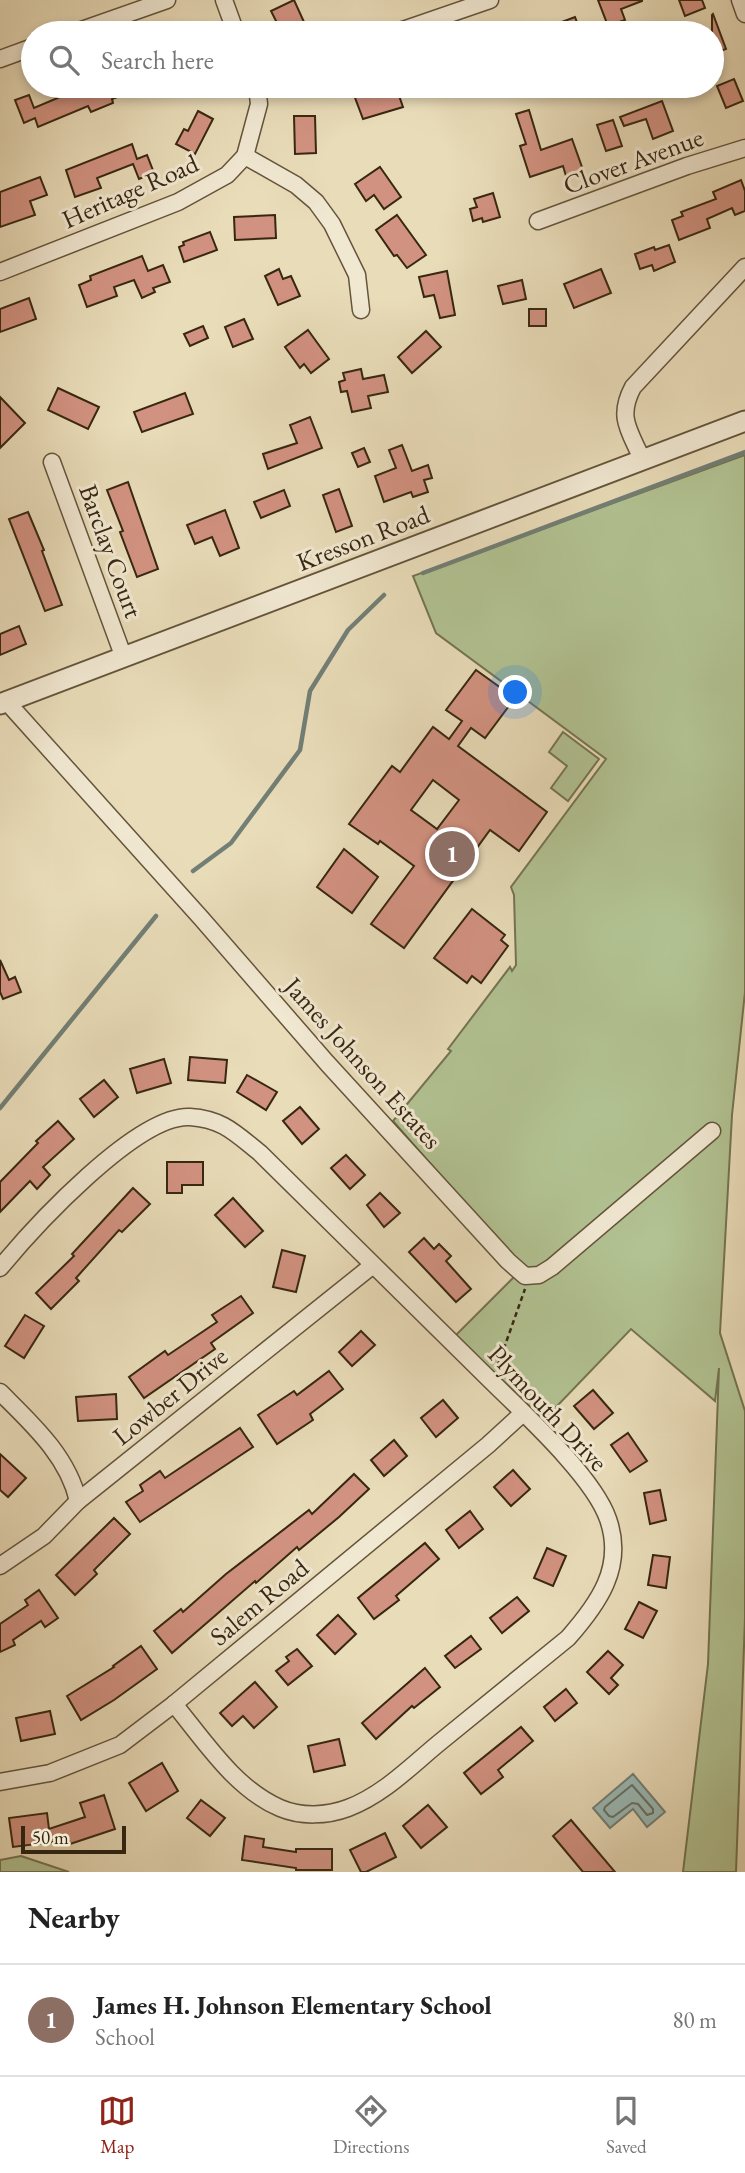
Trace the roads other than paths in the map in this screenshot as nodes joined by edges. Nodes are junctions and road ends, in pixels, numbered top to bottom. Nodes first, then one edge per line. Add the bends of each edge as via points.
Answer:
1 (167, 0) edge
2 (224, 0) edge
3 (490, 0) edge
4 (740, 0) edge
5 (745, 14) edge
6 (107, 21) edge
7 (232, 21) edge
8 (429, 21) edge
9 (21, 51) edge
10 (0, 59) edge
11 (258, 98) edge
12 (745, 148) edge
13 (245, 156) junction
14 (538, 221) dead end
15 (745, 267) edge
16 (0, 272) edge
17 (361, 310) dead end
18 (745, 421) edge
19 (642, 459) junction
20 (51, 462) dead end
21 (124, 658) junction
22 (4, 703) edge
23 (712, 1131) dead end
24 (373, 1265) junction
25 (0, 1268) edge
26 (0, 1392) edge
27 (523, 1413) junction
28 (78, 1501) junction
29 (0, 1566) edge
30 (174, 1704) junction
31 (0, 1782) edge

1 - 6 street
2 - 7 street
3 - 8 street
4 - 5 street
9 - 10 street
11 - 13 street
12 - 14 street, Clover Avenue
13 - 16 street, Heritage Road via 227,175 178,202
13 - 17 street via 316,202 357,275
15 - 19 street via 625,401 623,412
18 - 19 street, Kresson Road
19 - 21 street, Kresson Road
20 - 21 street, Barclay Court
21 - 22 street, Kresson Road
22 - 23 street, James Johnson Estates via 370,1111 525,1276 552,1267
24 - 25 street, Plymouth Drive via 260,1153 221,1122 188,1116 132,1141 83,1180
24 - 27 street, Plymouth Drive
24 - 28 street, Lowber Drive
26 - 28 street via 56,1451 75,1485
27 - 30 street, Salem Road
27 - 30 street, Plymouth Drive via 586,1482 609,1520 611,1569 604,1590 568,1638 385,1788 330,1813 301,1814 259,1797 231,1772
28 - 29 street, Lowber Drive via 44,1536
30 - 31 street, Salem Road via 110,1750 50,1773

